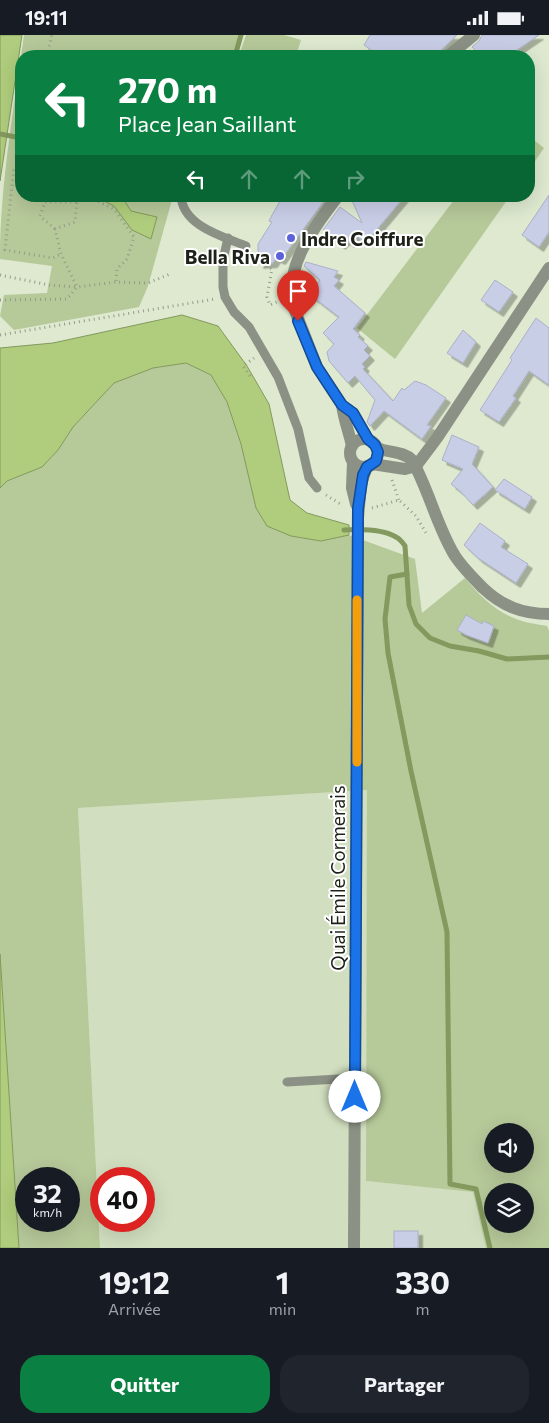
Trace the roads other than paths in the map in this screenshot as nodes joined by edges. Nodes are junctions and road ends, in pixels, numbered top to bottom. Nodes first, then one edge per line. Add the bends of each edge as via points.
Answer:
1 (474, 35) edge
2 (455, 50) edge
3 (182, 202) edge
4 (334, 202) edge
5 (228, 238) junction
6 (244, 250) road end
7 (549, 269) edge
8 (342, 405) junction
9 (372, 444) junction
10 (352, 445) junction
11 (353, 462) junction
12 (370, 465) junction
13 (416, 467) junction
14 (318, 488) dead end
15 (358, 513) junction
16 (549, 614) edge
17 (355, 1078) junction
18 (287, 1082) dead end
19 (354, 1248) edge

1 - 2 street
3 - 5 lane via 197,224
4 - 8 street via 301,251 291,295 317,367
5 - 6 lane
5 - 14 lane via 223,260 225,297 249,327 278,377 298,429 309,478
7 - 13 street
8 - 9 street via 353,413
8 - 10 street
9 - 10 street via 360,439
9 - 12 street via 377,457
9 - 13 street via 408,456
10 - 11 street via 350,456
11 - 12 street
11 - 15 street, Quai Émile Cormerais via 352,487
12 - 13 street
12 - 15 street, Quai Émile Cormerais via 361,483
13 - 16 street via 455,555 469,575 488,593 515,610
15 - 17 street, Quai Émile Cormerais
17 - 18 lane
17 - 19 street, Quai Émile Cormerais

